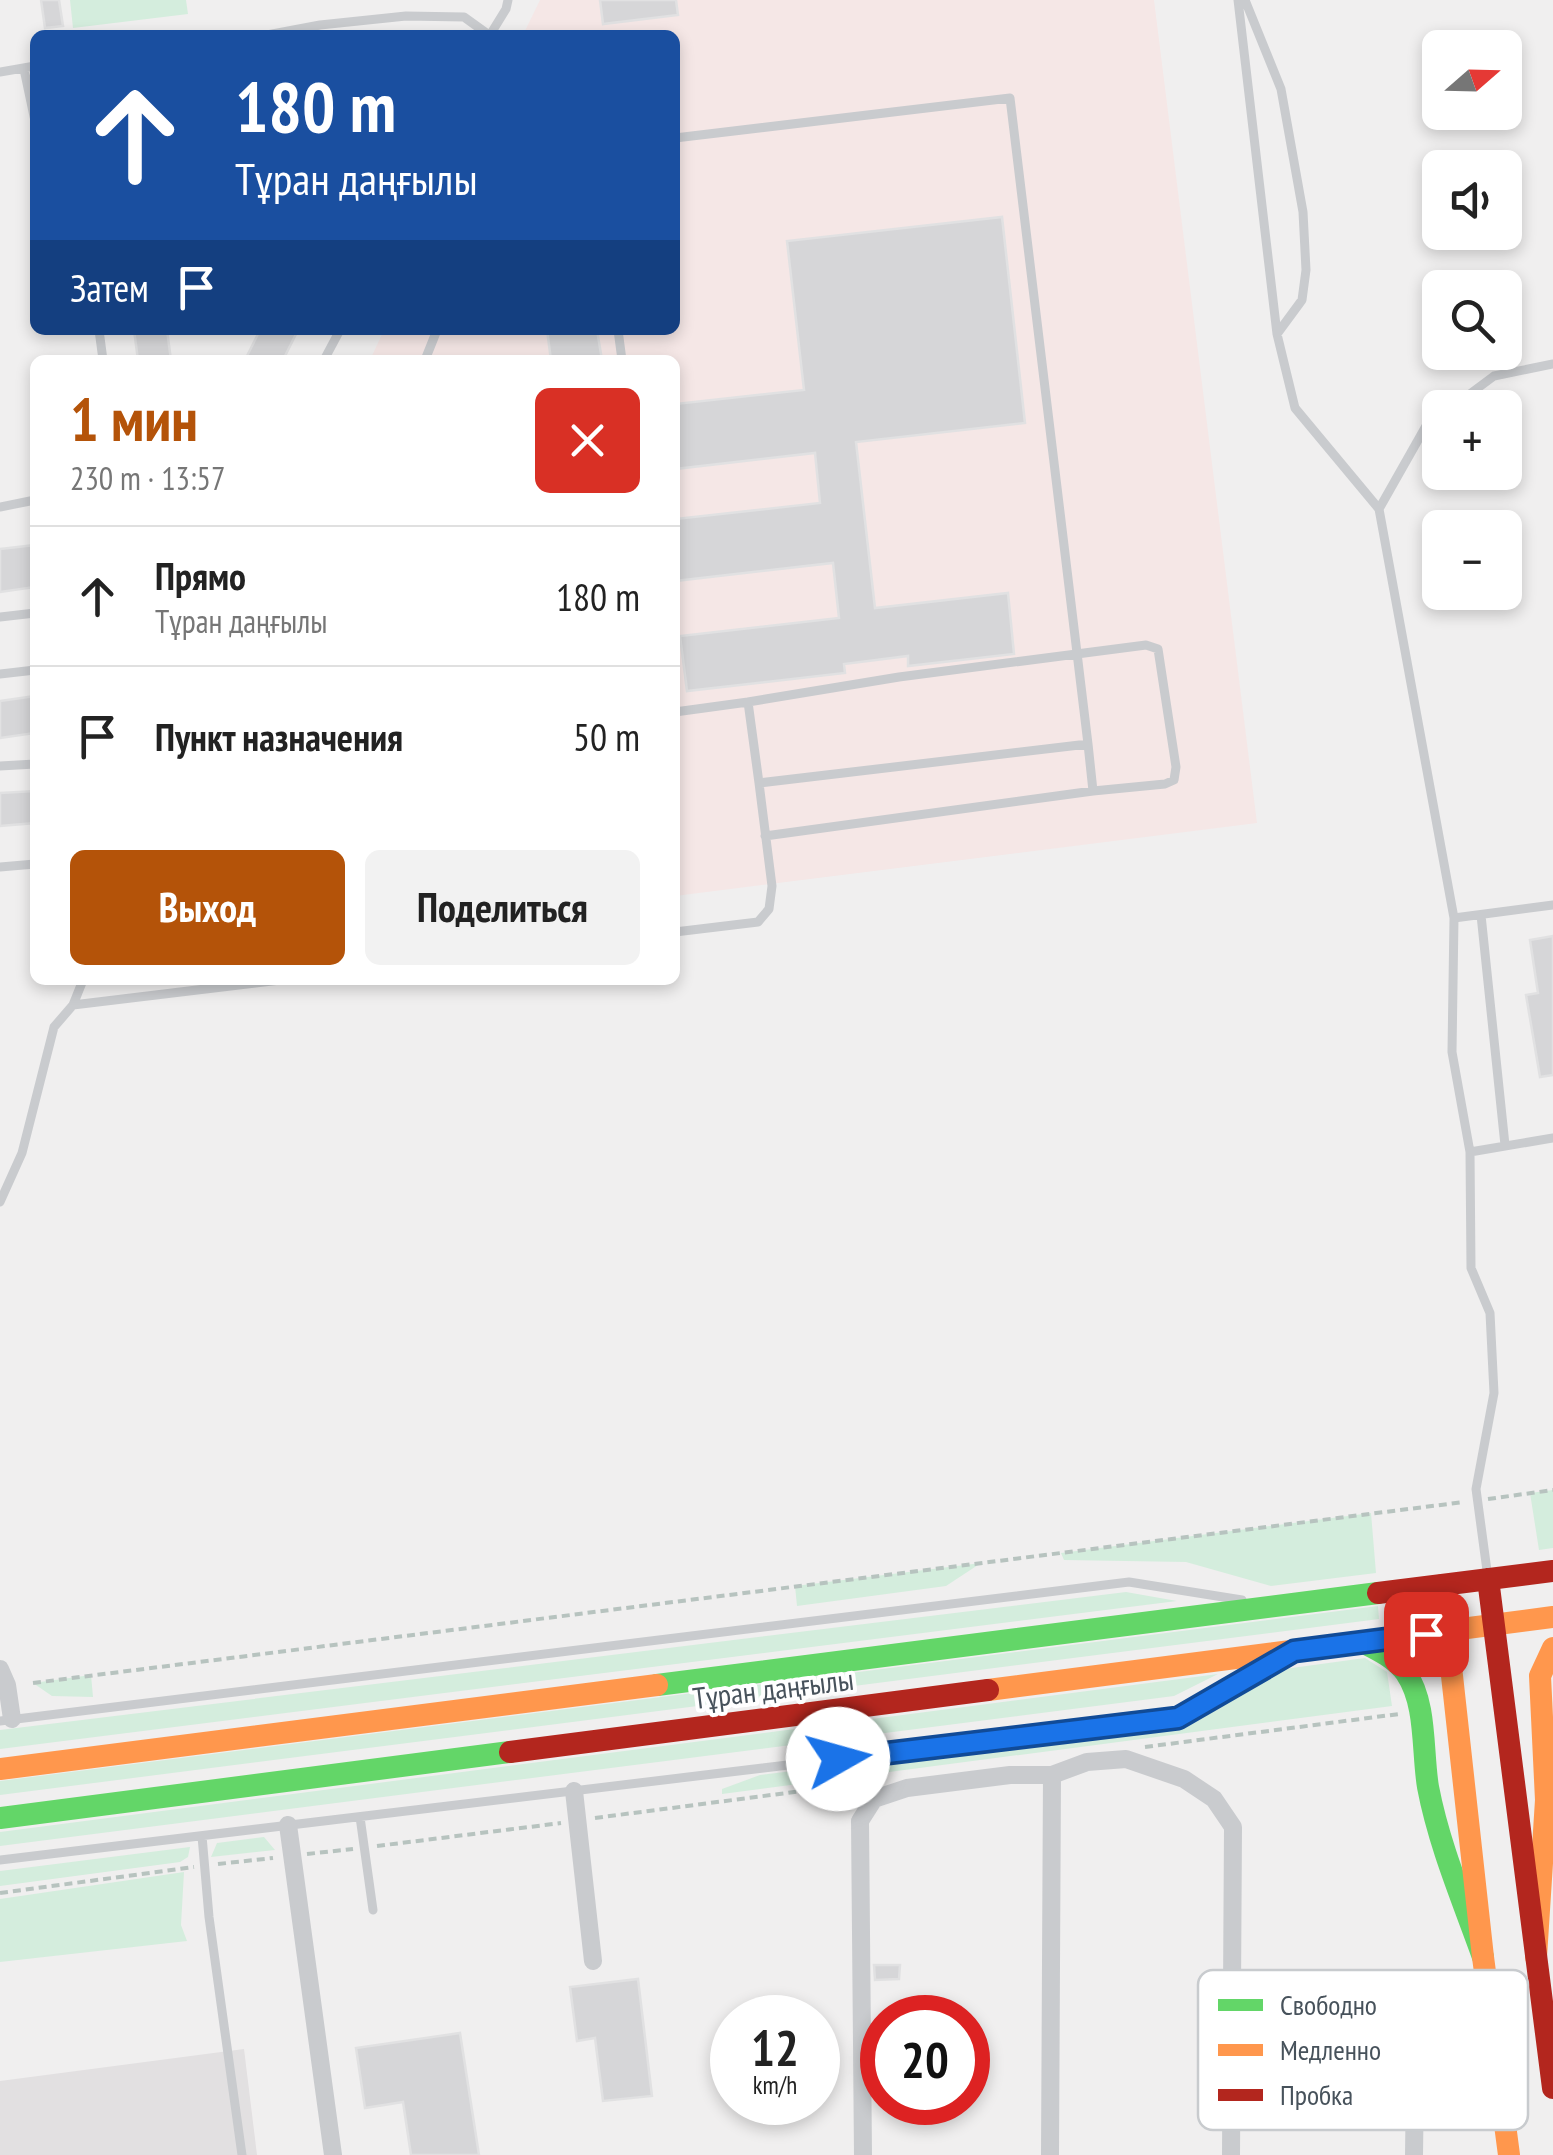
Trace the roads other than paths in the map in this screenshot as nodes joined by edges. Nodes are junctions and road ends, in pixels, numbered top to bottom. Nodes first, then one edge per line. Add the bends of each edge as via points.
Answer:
1 (508, 0) edge
2 (1242, 0) edge
3 (294, 30) edge
4 (483, 30) edge
5 (493, 30) edge
6 (29, 67) edge
7 (0, 72) edge
8 (680, 137) edge
9 (1276, 334) junction
10 (1553, 364) edge
11 (1475, 390) edge
12 (1422, 433) edge
13 (30, 501) edge
14 (0, 507) edge
15 (1379, 509) junction
16 (30, 614) edge
17 (0, 617) edge
18 (1079, 655) junction
19 (30, 671) edge
20 (0, 674) edge
21 (748, 702) junction
22 (680, 711) edge
23 (1088, 744) junction
24 (30, 764) edge
25 (0, 766) edge
26 (759, 783) junction
27 (1093, 791) junction
28 (765, 836) junction
29 (30, 864) edge
30 (0, 867) edge
31 (1553, 905) edge
32 (1481, 915) junction
33 (1454, 918) junction
34 (680, 931) edge
35 (81, 985) edge
36 (239, 985) edge
37 (73, 1005) junction
38 (1553, 1138) edge
39 (1505, 1145) junction
40 (1470, 1152) junction
41 (0, 1202) edge
42 (1553, 1571) edge
43 (1488, 1579) junction
44 (1442, 1585) junction
45 (1279, 1606) junction
46 (1553, 1617) edge
47 (1494, 1625) junction
48 (1448, 1631) junction
49 (1362, 1642) junction
50 (1553, 1648) edge
51 (1294, 1651) junction
52 (0, 1669) edge
53 (6, 1720) edge
54 (0, 1769) edge
55 (1052, 1775) junction
56 (574, 1791) junction
57 (360, 1817) junction
58 (0, 1818) edge
59 (288, 1825) junction
60 (202, 1836) junction
61 (0, 1860) edge
62 (373, 1910) dead end
63 (1483, 1957) junction
64 (1536, 1957) junction
65 (593, 1960) dead end
66 (1232, 1970) edge
67 (1485, 1970) edge
68 (1553, 2088) edge
69 (1231, 2130) edge
70 (1415, 2130) edge
71 (242, 2155) edge
72 (333, 2155) edge
73 (863, 2155) edge
74 (1050, 2155) edge
75 (1231, 2155) edge
76 (1414, 2155) edge

1 - 5 lane
2 - 9 lane
2 - 9 lane via 1281,89 1303,212 1302,300
3 - 4 lane via 406,16 464,17
6 - 7 lane
8 - 18 lane via 1010,98
9 - 15 lane via 1295,408
10 - 11 lane via 1494,376
12 - 15 lane
13 - 14 lane
15 - 33 lane
16 - 17 lane
18 - 21 lane
18 - 23 lane
18 - 27 lane via 1158,649 1176,766 1174,780 1165,784
19 - 20 lane
21 - 22 lane
21 - 26 lane
23 - 26 lane
23 - 27 lane
24 - 25 lane
26 - 28 lane
27 - 28 lane
28 - 34 lane via 772,886 769,909 758,922
29 - 30 lane
31 - 32 lane
32 - 33 lane
32 - 39 lane
33 - 40 lane via 1452,1052
35 - 37 lane
36 - 37 lane
37 - 41 lane via 54,1027 22,1153
38 - 39 lane
39 - 40 lane
40 - 43 lane via 1471,1268 1490,1313 1494,1393 1476,1490
42 - 43 main road, Тұран даңғылы
43 - 44 main road, Тұран даңғылы
43 - 47 main road
44 - 45 main road, Тұран даңғылы
44 - 48 main road
45 - 53 lane via 1129,1582
45 - 54 main road, Тұран даңғылы
46 - 47 main road, Тұран даңғылы
47 - 48 main road, Тұран даңғылы
47 - 64 main road
48 - 49 main road, Тұран даңғылы
48 - 63 main road
49 - 51 main road, Тұран даңғылы
49 - 63 main road via 1392,1658 1416,1696 1440,1840
50 - 64 main road via 1540,1676 1546,1800
51 - 56 lane via 1178,1718
51 - 58 main road, Тұран даңғылы
52 - 53 street
55 - 66 street via 1087,1762 1126,1759 1184,1778 1214,1798 1232,1827
55 - 73 street via 906,1788 874,1798 860,1821
55 - 74 street
56 - 57 lane
56 - 65 street
57 - 59 lane
57 - 62 lane
59 - 60 lane
59 - 72 street
60 - 61 lane
60 - 71 lane
63 - 67 main road
64 - 68 main road
69 - 75 street
70 - 76 street

